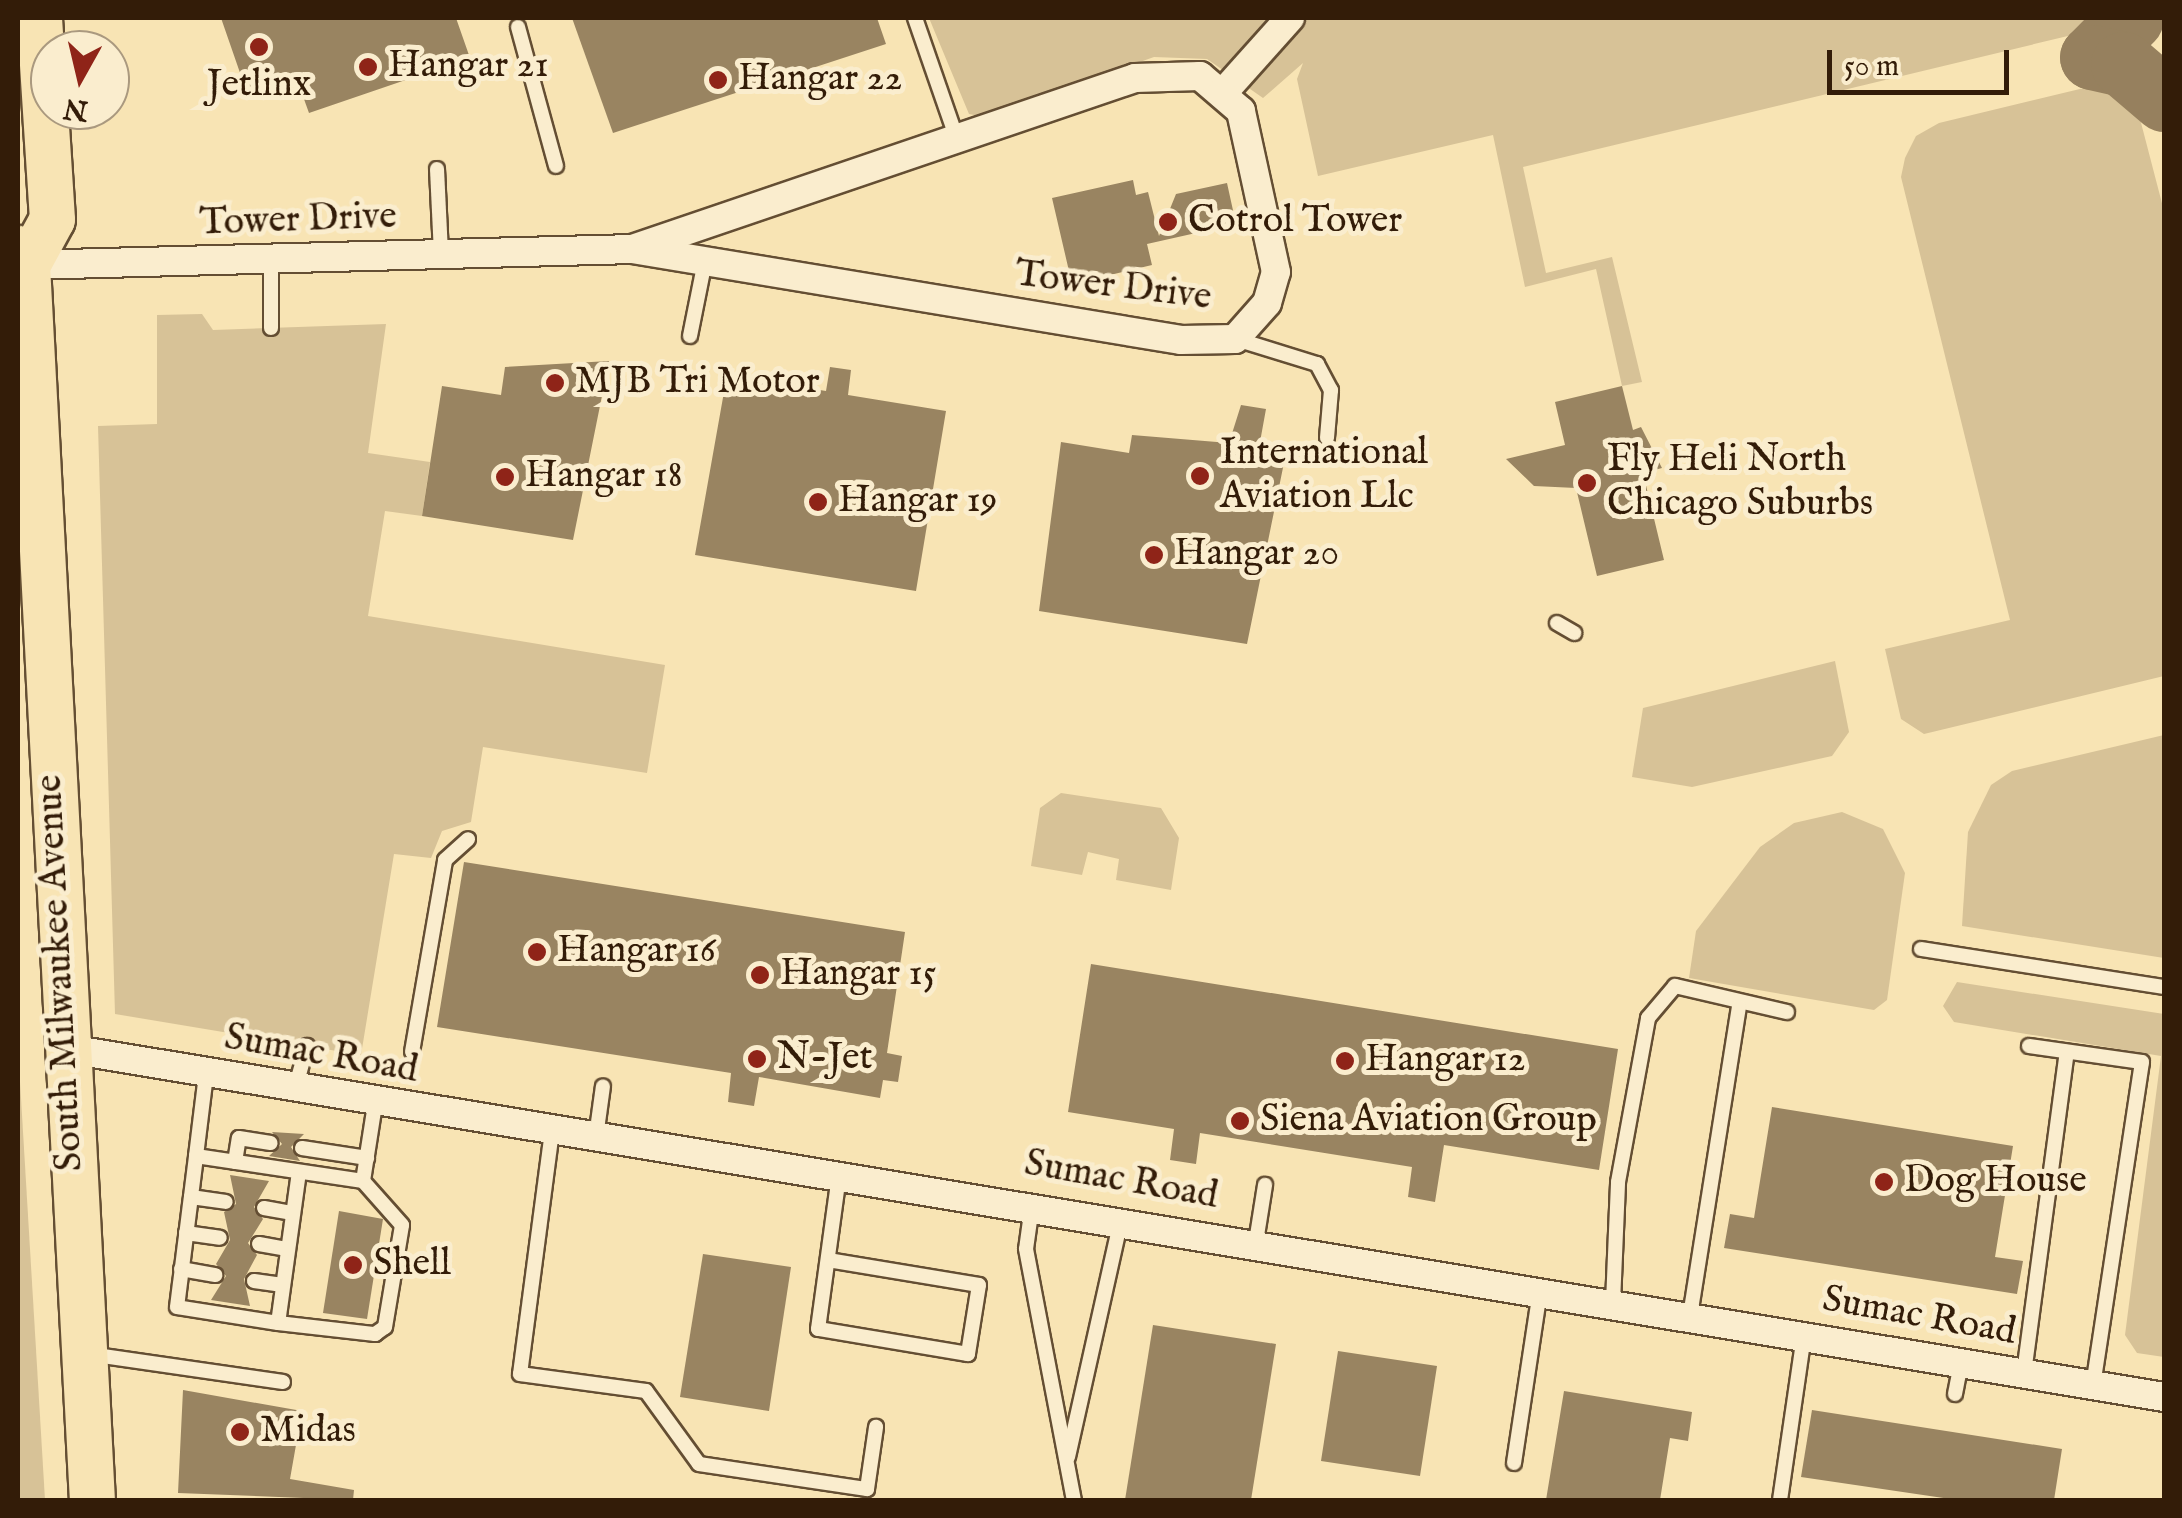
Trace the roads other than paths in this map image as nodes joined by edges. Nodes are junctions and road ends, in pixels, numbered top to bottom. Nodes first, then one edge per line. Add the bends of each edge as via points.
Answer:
1 (39, 18) edge
2 (915, 18) edge
3 (1290, 18) edge
4 (518, 28) dead end
5 (1222, 94) junction
6 (957, 139) junction
7 (556, 166) dead end
8 (437, 169) dead end
9 (632, 249) junction
10 (441, 254) junction
11 (22, 256) edge
12 (271, 260) junction
13 (705, 261) junction
14 (271, 328) dead end
15 (690, 336) dead end
16 (1235, 338) junction
17 (1327, 438) dead end
18 (1557, 623) dead end
19 (1574, 633) dead end
20 (468, 839) dead end
21 (1921, 949) dead end
22 (2164, 986) edge
23 (1739, 1007) junction
24 (1787, 1012) dead end
25 (307, 1046) dead end
26 (2029, 1046) dead end
27 (63, 1048) junction
28 (412, 1052) dead end
29 (2068, 1052) junction
30 (206, 1074) junction
31 (603, 1086) dead end
32 (295, 1090) junction
33 (374, 1104) junction
34 (552, 1130) junction
35 (596, 1137) junction
36 (270, 1143) dead end
37 (302, 1148) dead end
38 (196, 1156) junction
39 (366, 1158) junction
40 (236, 1162) junction
41 (298, 1172) junction
42 (839, 1174) junction
43 (363, 1181) junction
44 (1265, 1185) dead end
45 (191, 1197) junction
46 (226, 1202) dead end
47 (1033, 1204) junction
48 (264, 1208) dead end
49 (293, 1213) junction
50 (1121, 1219) junction
51 (186, 1233) junction
52 (220, 1238) dead end
53 (1256, 1242) junction
54 (259, 1244) dead end
55 (288, 1249) junction
56 (828, 1260) junction
57 (181, 1269) junction
58 (215, 1275) dead end
59 (254, 1280) dead end
60 (283, 1285) junction
61 (1540, 1290) junction
62 (1613, 1303) junction
63 (1690, 1316) junction
64 (278, 1323) junction
65 (1804, 1335) junction
66 (83, 1354) junction
67 (1960, 1362) junction
68 (2024, 1373) junction
69 (283, 1382) dead end
70 (2094, 1385) junction
71 (1955, 1394) dead end
72 (2164, 1397) edge
73 (876, 1427) dead end
74 (1067, 1459) junction
75 (1514, 1463) dead end
76 (92, 1500) edge
77 (1074, 1500) edge
78 (1780, 1500) edge

1 - 11 main road via 52,219
2 - 6 lane
3 - 5 street
4 - 7 lane
5 - 6 street, Tower Drive via 1200,76 1135,78
5 - 16 street, Tower Drive via 1241,111 1276,272 1268,303
6 - 9 street, Tower Drive
8 - 10 lane
9 - 10 street, Tower Drive
9 - 13 street, Tower Drive
10 - 12 street, Tower Drive
11 - 12 street, Tower Drive
11 - 27 main road, South Milwaukee Avenue
12 - 14 lane
13 - 15 lane
13 - 16 street, Tower Drive via 1180,340
16 - 17 lane via 1317,364 1331,390
18 - 19 lane
20 - 28 lane via 445,860
21 - 22 lane
23 - 24 lane
23 - 62 lane via 1675,986 1648,1018 1618,1182
23 - 63 lane
25 - 32 lane
26 - 29 lane
27 - 30 street, Sumac Road
27 - 66 main road, South Milwaukee Avenue
29 - 68 lane
29 - 70 lane via 2142,1062
30 - 32 street, Sumac Road
30 - 38 lane
31 - 35 lane
32 - 33 street, Sumac Road
33 - 34 street, Sumac Road
33 - 39 lane
34 - 35 street, Sumac Road
34 - 73 lane via 520,1374 646,1391 699,1464 867,1489
35 - 42 street, Sumac Road
36 - 40 lane via 239,1138
37 - 39 lane
38 - 40 lane
38 - 45 lane
39 - 43 lane
40 - 41 lane
41 - 43 lane
41 - 49 lane
42 - 47 street, Sumac Road
42 - 56 lane
43 - 64 lane via 402,1225 385,1327 375,1334
44 - 53 lane
45 - 46 lane
45 - 51 lane
47 - 50 street, Sumac Road
47 - 74 lane via 1026,1249
48 - 49 lane
49 - 55 lane
50 - 53 street, Sumac Road
50 - 74 lane
51 - 52 lane
51 - 57 lane
53 - 61 street, Sumac Road
54 - 55 lane
55 - 60 lane
56 - 56 lane via 818,1328 968,1354 979,1285
57 - 58 lane
57 - 64 lane via 177,1307
59 - 60 lane
60 - 64 lane
61 - 62 street, Sumac Road
61 - 75 lane
62 - 63 street, Sumac Road
63 - 65 street, Sumac Road
65 - 67 street, Sumac Road
65 - 78 lane
66 - 69 lane
66 - 76 main road, South Milwaukee Avenue
67 - 68 street, Sumac Road
67 - 71 lane
68 - 70 street, Sumac Road
70 - 72 street, Sumac Road
74 - 77 lane

